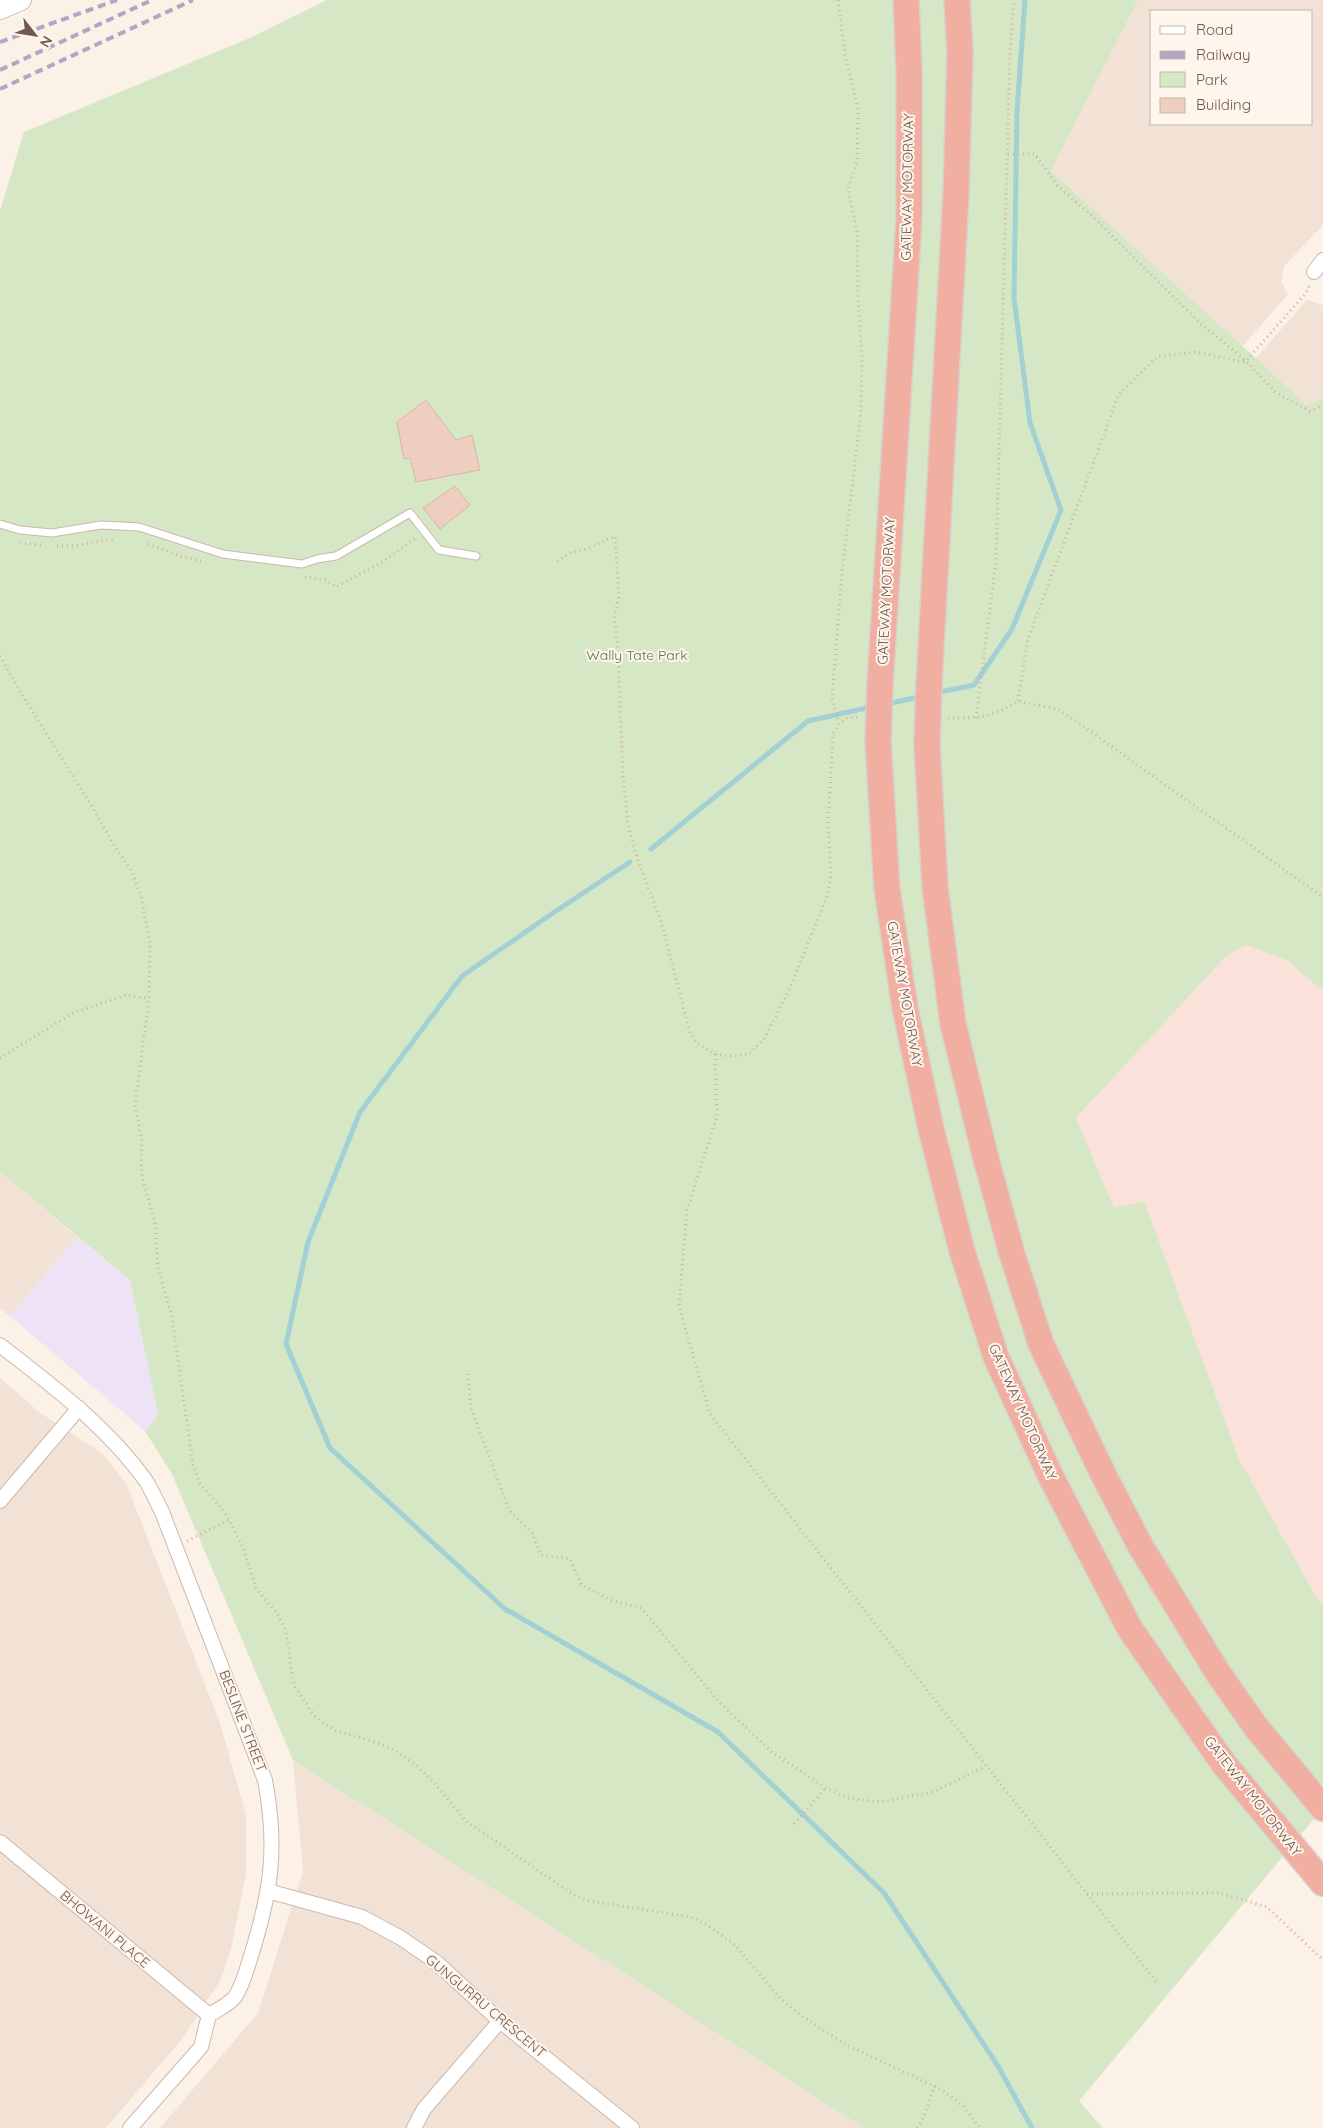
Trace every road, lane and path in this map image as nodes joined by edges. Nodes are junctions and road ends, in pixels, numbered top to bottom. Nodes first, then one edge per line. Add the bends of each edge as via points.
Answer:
1 (21, 0) edge
2 (838, 0) edge
3 (906, 0) edge
4 (957, 0) edge
5 (1014, 0) edge
6 (0, 9) edge
7 (1008, 154) junction
8 (1323, 260) edge
9 (1314, 272) joint
10 (1246, 361) junction
11 (1323, 405) edge
12 (0, 524) edge
13 (476, 556) dead end
14 (556, 561) dead end
15 (0, 656) edge
16 (1018, 701) junction
17 (860, 717) dead end
18 (947, 718) dead end
19 (976, 718) junction
20 (839, 722) junction
21 (1323, 897) edge
22 (148, 999) junction
23 (715, 1054) junction
24 (0, 1058) edge
25 (0, 1345) edge
26 (468, 1374) dead end
27 (80, 1408) junction
28 (0, 1501) edge
29 (229, 1520) junction
30 (176, 1547) junction
31 (986, 1766) junction
32 (826, 1788) junction
33 (1323, 1808) edge
34 (794, 1824) dead end
35 (0, 1842) edge
36 (1323, 1883) edge
37 (268, 1891) junction
38 (1086, 1894) junction
39 (1323, 1960) edge
40 (1158, 1984) dead end
41 (209, 2015) junction
42 (500, 2021) junction
43 (935, 2086) junction
44 (130, 2128) edge
45 (414, 2128) edge
46 (632, 2128) edge
47 (917, 2128) edge
48 (980, 2128) edge

1 - 6 main road
2 - 20 path via 844,55 858,110 857,162 848,189 857,230 862,359 861,411 842,573 832,698
3 - 36 highway, GATEWAY MOTORWAY, bridge via 909,219 878,742 887,889 905,1008 931,1129 962,1251 996,1357 1051,1477 1130,1629 1224,1764
4 - 33 highway, bridge via 960,53 956,194 927,744 935,887 953,1024 992,1182 1041,1344 1142,1547 1218,1673 1256,1727
5 - 7 path
7 - 10 path via 1034,154 1057,185 1201,324
7 - 19 path via 996,562
8 - 9 street
9 - 10 path via 1306,294
10 - 11 path via 1274,392 1310,411
10 - 16 path via 1197,352 1158,356 1119,394 1028,639
12 - 13 lane via 20,530 52,533 101,525 139,527 223,554 302,564 336,556 410,513 439,550
14 - 23 path via 615,536 619,597 614,618 628,825 661,920 690,1033 698,1044
15 - 22 path via 132,872 142,896 150,944
16 - 19 path via 1001,712
16 - 21 path via 1060,710
17 - 20 path via 851,716
18 - 19 path
20 - 23 path via 833,734 830,762 828,827 832,872 828,894 789,990 764,1039 749,1054
22 - 24 path via 127,995 73,1013
22 - 29 path via 135,1105 142,1142 143,1181 155,1224 158,1268 172,1318 193,1465 199,1482
23 - 31 path via 717,1116 688,1210 679,1306 710,1414
25 - 27 street, BESLINE STREET
26 - 32 path via 471,1408 510,1510 532,1534 541,1555 570,1559 581,1584 610,1600 641,1608 720,1703 772,1752
27 - 28 street
27 - 30 street, BESLINE STREET via 120,1449 146,1482
29 - 30 path
29 - 43 path via 244,1550 256,1588 278,1614 285,1629 295,1687 323,1723 398,1752 436,1785 466,1821 574,1895 597,1903 691,1917 707,1925 735,1944 779,1997 800,2015 845,2044
30 - 37 street, BESLINE STREET via 265,1780 272,1824
31 - 32 path via 934,1792 881,1802 847,1798
31 - 38 path
32 - 34 path
35 - 41 street, BHOWANI PLACE
37 - 41 street, BESLINE STREET via 260,1929 235,1998
37 - 42 street, GUNGURRU CRESCENT via 362,1916 436,1962
38 - 39 path via 1220,1892 1266,1906
38 - 40 path
41 - 44 street via 201,2047
42 - 45 street via 424,2109
42 - 46 street, GUNGURRU CRESCENT
43 - 47 path
43 - 48 path via 964,2107

